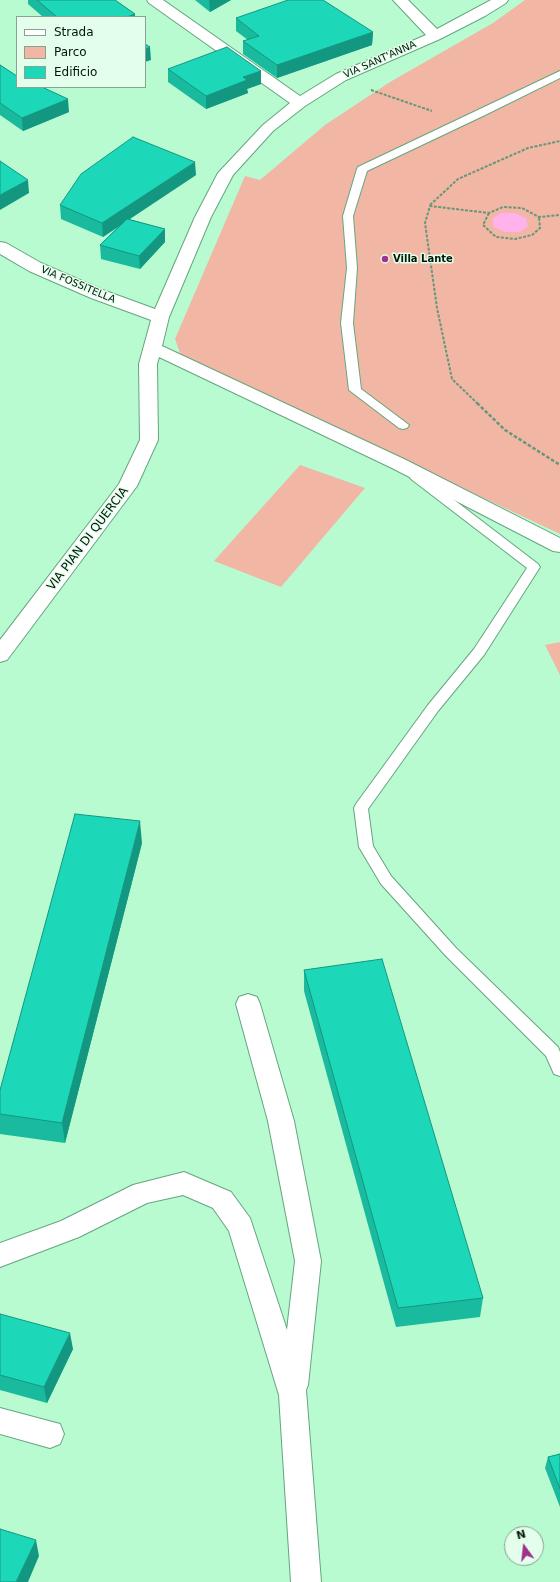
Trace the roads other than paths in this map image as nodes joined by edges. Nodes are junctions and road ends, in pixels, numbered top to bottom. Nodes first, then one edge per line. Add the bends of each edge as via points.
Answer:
1 (154, 0) edge
2 (400, 0) edge
3 (501, 0) edge
4 (435, 36) junction
5 (560, 74) edge
6 (300, 103) junction
7 (0, 247) edge
8 (160, 317) junction
9 (153, 348) junction
10 (403, 425) dead end
11 (399, 464) junction
12 (560, 546) edge
13 (0, 655) edge
14 (248, 1004) dead end
15 (560, 1069) edge
16 (0, 1255) edge
17 (293, 1395) junction
18 (0, 1421) edge
19 (50, 1434) dead end
20 (306, 1582) edge

1 - 6 street
2 - 4 street
3 - 4 street, VIA SANT'ANNA
4 - 6 street, VIA SANT'ANNA via 362,66
5 - 10 lane via 362,169 348,216 352,268 347,323 355,390
6 - 8 street, VIA SANT'ANNA via 268,128 226,173 203,217
7 - 8 street, VIA FOSSITELLA via 35,267
8 - 9 street, VIA PIAN DI QUERCIA
9 - 11 street
9 - 13 street, VIA PIAN DI QUERCIA via 148,364 149,440 128,486
11 - 12 street
11 - 15 lane via 534,567 479,652 434,708 361,808 366,847 386,880 451,952 552,1052
14 - 17 street via 282,1121 308,1261
16 - 17 street via 70,1229 142,1193 184,1183 222,1200 241,1226
17 - 20 street
18 - 19 street

